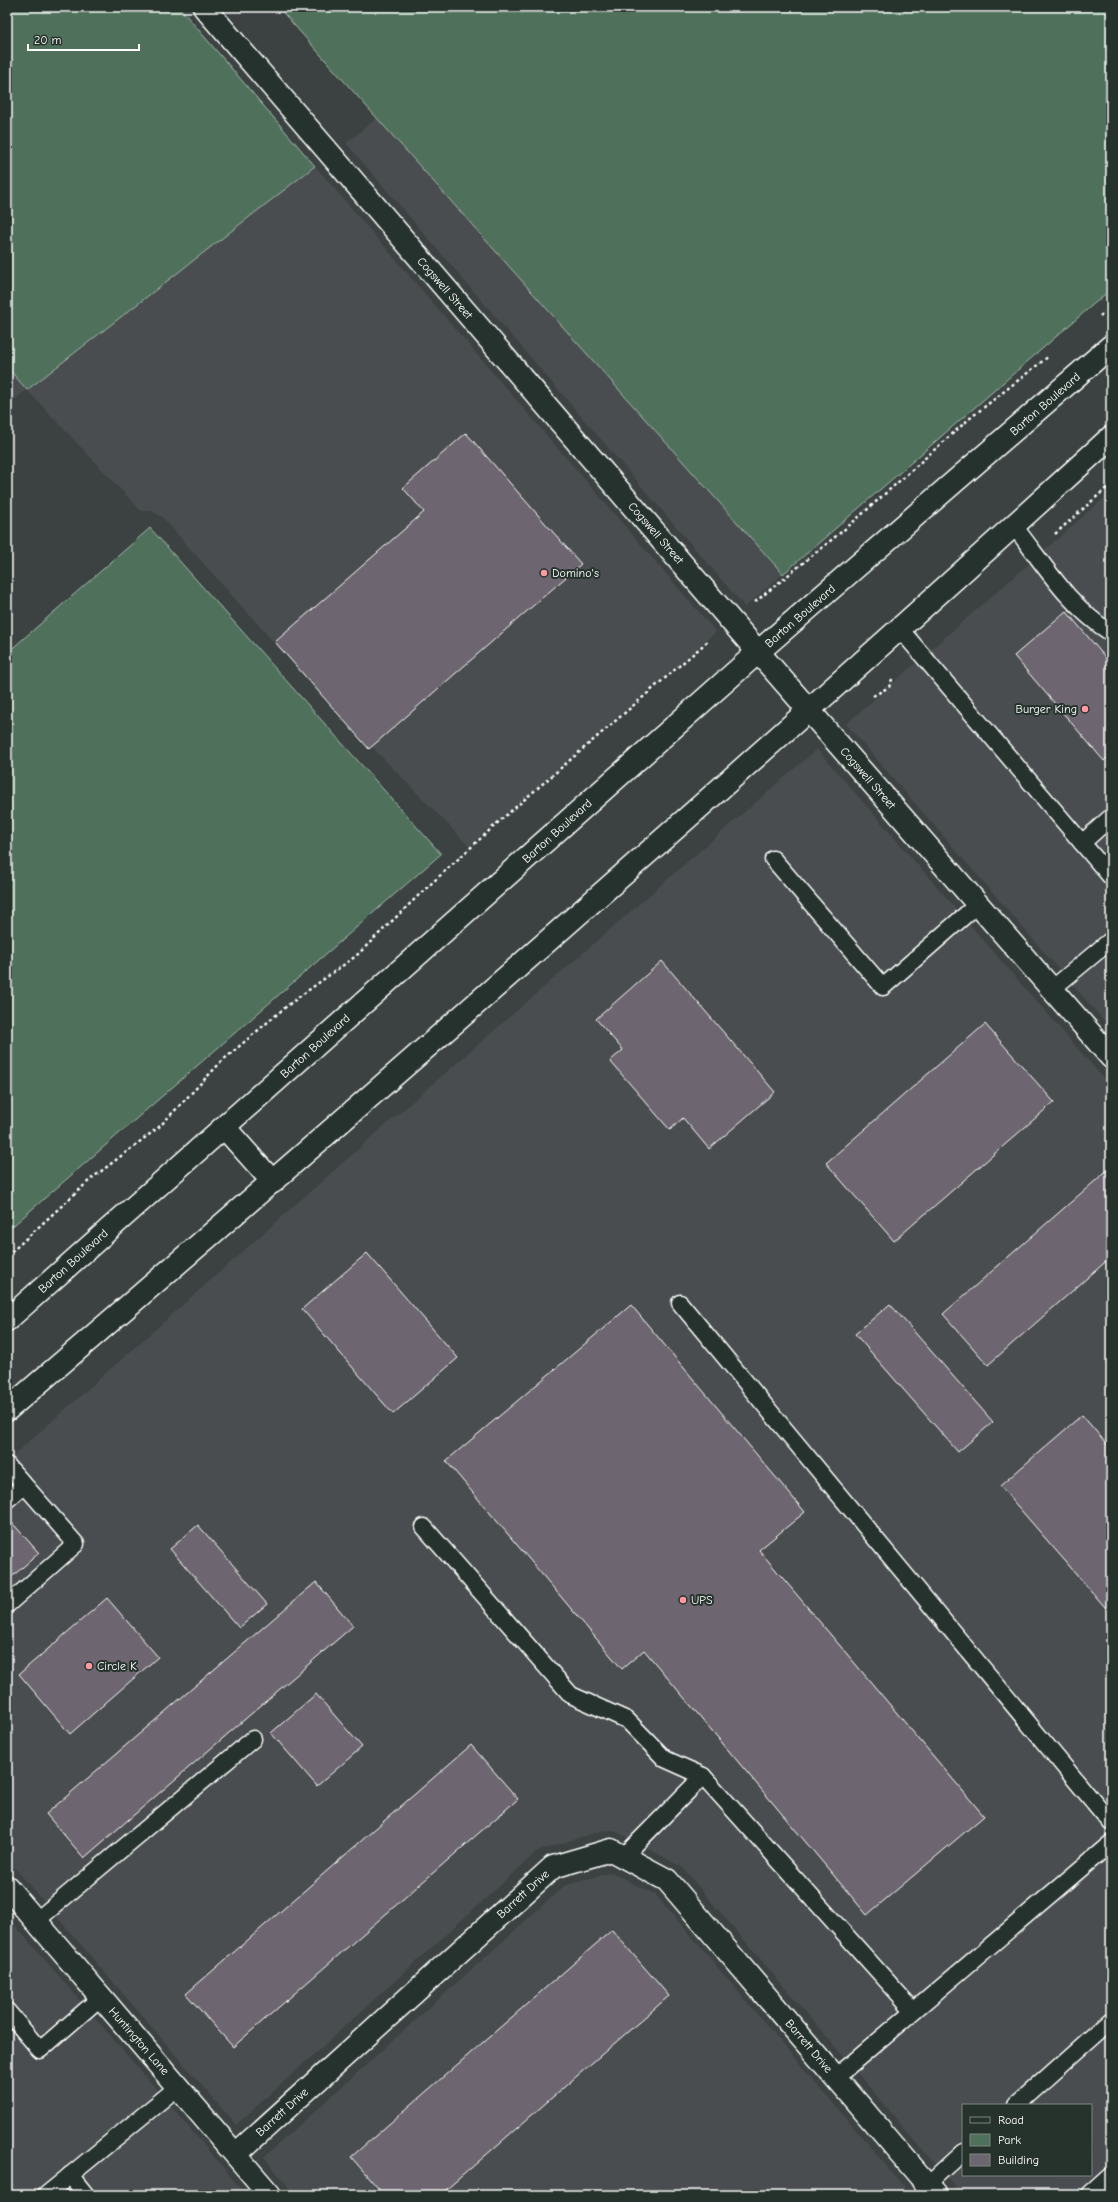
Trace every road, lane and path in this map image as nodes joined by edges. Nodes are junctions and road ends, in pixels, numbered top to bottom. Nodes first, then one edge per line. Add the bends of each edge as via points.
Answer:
1 (204, 7) edge
2 (1111, 307) edge
3 (1099, 317) dead end
4 (1111, 346) edge
5 (1050, 356) dead end
6 (1111, 438) edge
7 (1014, 526) junction
8 (732, 622) junction
9 (900, 629) junction
10 (1111, 633) edge
11 (758, 652) junction
12 (810, 711) junction
13 (1111, 817) edge
14 (1082, 843) junction
15 (773, 859) dead end
16 (1110, 873) edge
17 (978, 904) junction
18 (1111, 940) edge
19 (1052, 989) junction
20 (1111, 1057) edge
21 (224, 1127) junction
22 (273, 1182) junction
23 (7, 1256) edge
24 (680, 1303) dead end
25 (7, 1320) edge
26 (7, 1410) edge
27 (7, 1465) edge
28 (24, 1485) junction
29 (7, 1500) edge
30 (424, 1526) dead end
31 (7, 1605) edge
32 (253, 1739) dead end
33 (703, 1776) junction
34 (1111, 1823) edge
35 (1111, 1843) edge
36 (623, 1857) junction
37 (7, 1888) edge
38 (36, 1921) junction
39 (102, 1997) junction
40 (913, 2010) junction
41 (7, 2011) edge
42 (1111, 2020) edge
43 (836, 2077) junction
44 (179, 2086) junction
45 (1017, 2104) edge
46 (962, 2153) edge
47 (236, 2154) junction
48 (70, 2175) junction
49 (1111, 2176) edge
50 (931, 2190) edge
51 (46, 2195) edge
52 (86, 2195) edge
53 (270, 2195) edge
54 (1090, 2195) edge

1 - 8 main road, Cogswell Street
2 - 3 path
4 - 11 main road, Barton Boulevard
5 - 8 path via 969,419 851,524
6 - 7 main road
7 - 9 main road
7 - 10 lane via 1069,596 1097,624
8 - 11 main road, Cogswell Street
8 - 23 path via 503,818 420,893 356,956 288,1005 223,1060 159,1127 91,1179
9 - 12 main road
9 - 14 lane
11 - 12 main road, Cogswell Street
11 - 21 main road, Barton Boulevard
12 - 17 main road, Cogswell Street
12 - 22 main road
13 - 14 lane
14 - 16 lane
15 - 17 lane via 883,987
17 - 19 main road, Cogswell Street
18 - 19 lane
19 - 20 main road, Cogswell Street
21 - 22 main road
21 - 25 main road, Barton Boulevard
22 - 26 main road
24 - 34 lane
27 - 28 lane
28 - 29 lane
28 - 31 lane via 76,1544
30 - 33 lane via 571,1695 627,1720 665,1759
32 - 38 lane
33 - 36 lane
33 - 40 lane
35 - 40 lane
36 - 43 main road, Barrett Drive via 667,1880
36 - 47 main road, Barrett Drive via 611,1850 553,1867
37 - 38 main road, Huntington Lane
38 - 39 main road, Huntington Lane
39 - 41 lane via 40,2050
39 - 44 main road, Huntington Lane
40 - 43 lane
42 - 45 lane
43 - 50 main road, Barrett Drive
44 - 47 main road, Huntington Lane
44 - 48 lane
46 - 50 lane
47 - 53 main road, Huntington Lane
48 - 51 lane
48 - 52 lane
49 - 54 lane

